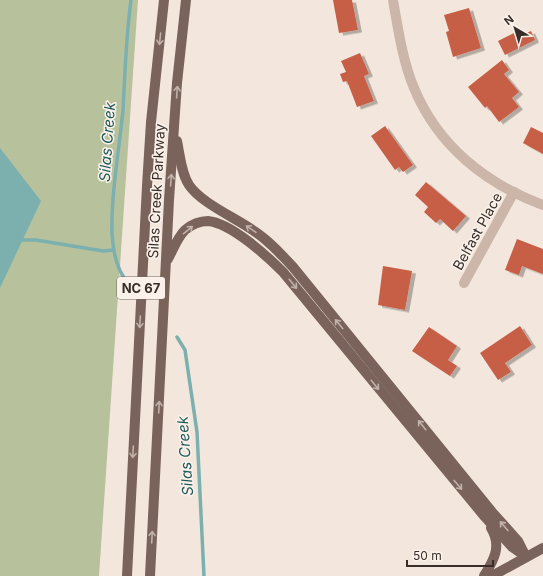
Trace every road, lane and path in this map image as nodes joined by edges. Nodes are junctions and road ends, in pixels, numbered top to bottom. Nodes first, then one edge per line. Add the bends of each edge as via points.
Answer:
1 (164, 0) edge
2 (186, 0) edge
3 (393, 0) edge
4 (174, 130) junction
5 (514, 192) junction
6 (543, 205) edge
7 (166, 262) junction
8 (464, 283) dead end
9 (485, 518) junction
10 (543, 548) edge
11 (526, 557) junction
12 (127, 576) edge
13 (150, 576) edge
14 (484, 576) edge
15 (492, 576) edge

1 -> 12 main road, Silas Creek Parkway / NC 67 via 151,122
4 -> 2 main road, Silas Creek Parkway / NC 67
3 - 5 street via 409,74 434,126 466,161 486,177
7 -> 4 main road, Silas Creek Parkway / NC 67
11 -> 4 main road via 518,541 280,253 254,231 202,198 189,185 185,178
5 - 6 street
5 - 8 street, Belfast Place
7 -> 9 main road via 186,230 206,221 218,223 264,254 283,272
13 -> 7 main road, Silas Creek Parkway / NC 67
9 - 11 main road via 512,547
9 - 14 main road via 494,532 497,545 495,559
10 - 11 main road
11 - 15 main road

